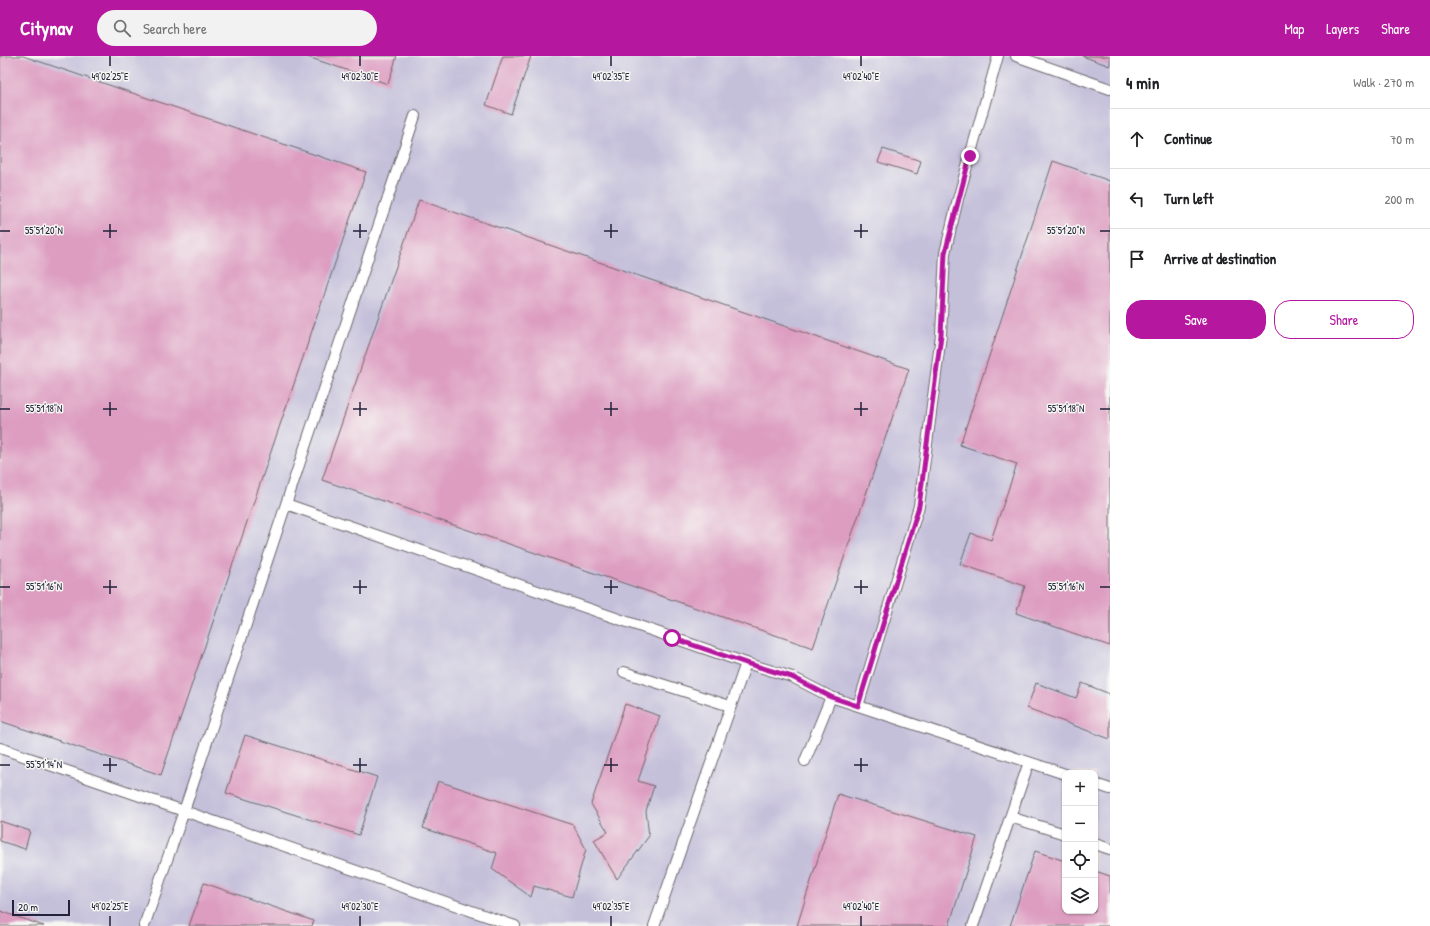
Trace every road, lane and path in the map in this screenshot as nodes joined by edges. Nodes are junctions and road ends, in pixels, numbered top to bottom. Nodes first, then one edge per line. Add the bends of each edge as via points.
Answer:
1 (998, 56) edge
2 (1016, 56) edge
3 (1110, 89) edge
4 (415, 116) dead end
5 (286, 504) junction
6 (746, 663) junction
7 (624, 672) dead end
8 (831, 697) junction
9 (730, 706) junction
10 (858, 706) junction
11 (0, 748) edge
12 (805, 760) dead end
13 (1029, 762) junction
14 (1062, 773) edge
15 (1098, 785) edge
16 (1110, 789) edge
17 (184, 810) junction
18 (1010, 817) junction
19 (1062, 833) edge
20 (1098, 845) edge
21 (1110, 849) edge
22 (144, 926) edge
23 (516, 926) edge
24 (654, 926) edge
25 (973, 926) edge

1 - 10 lane via 945,253 941,335 919,506
2 - 3 lane
4 - 5 lane
5 - 6 lane
5 - 17 lane
6 - 8 lane via 792,677
6 - 9 lane
7 - 9 lane
8 - 10 lane
8 - 12 lane
9 - 24 lane
10 - 13 lane
11 - 17 lane
13 - 14 lane
13 - 18 lane
15 - 16 lane
17 - 22 lane
17 - 23 lane
18 - 19 lane
18 - 25 lane
20 - 21 lane

